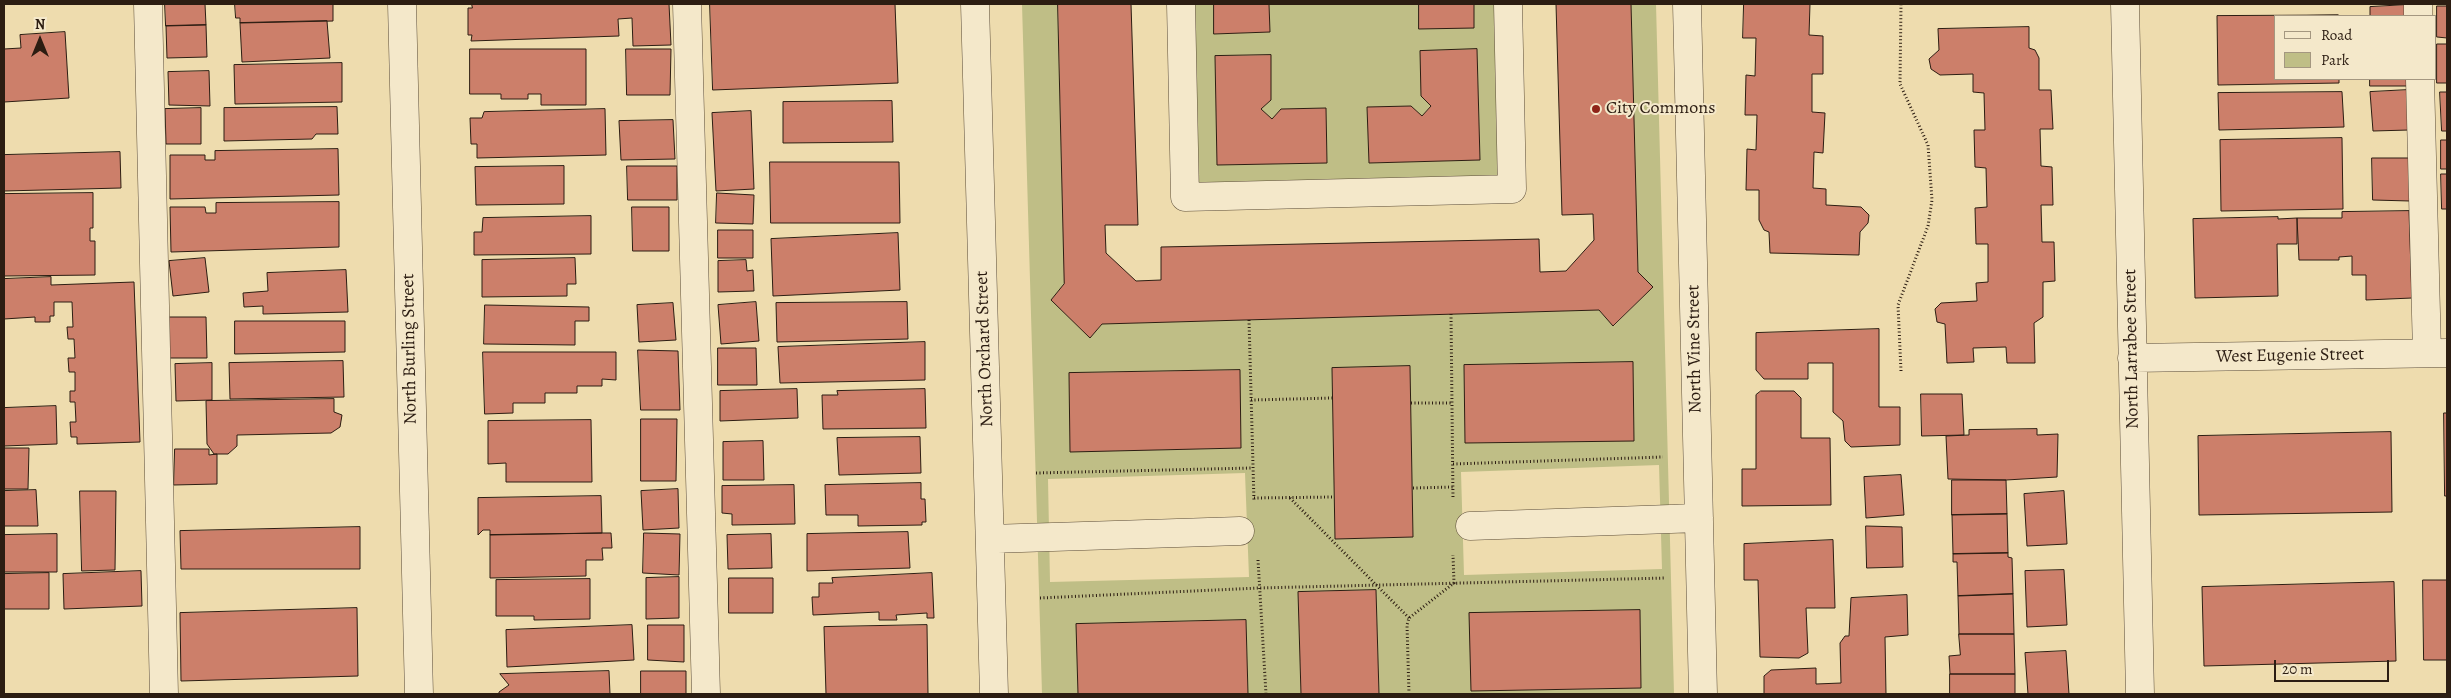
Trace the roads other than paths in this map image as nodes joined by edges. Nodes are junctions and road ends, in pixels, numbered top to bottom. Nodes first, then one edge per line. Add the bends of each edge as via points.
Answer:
1 (148, 4) edge
2 (402, 4) edge
3 (687, 4) edge
4 (975, 4) edge
5 (1181, 4) edge
6 (1508, 4) edge
7 (1687, 4) edge
8 (2125, 4) edge
9 (2420, 80) edge
10 (2437, 353) edge
11 (2132, 358) junction
12 (1699, 518) junction
13 (1459, 526) road end
14 (1240, 531) dead end
15 (990, 539) junction
16 (164, 694) edge
17 (419, 694) edge
18 (706, 694) edge
19 (994, 694) edge
20 (1703, 694) edge
21 (2140, 694) edge

1 - 16 street
2 - 17 street, North Burling Street
3 - 18 street
4 - 15 street, North Orchard Street
5 - 6 street via 1185,196 1512,189
7 - 12 street, North Vine Street
8 - 11 street, North Larrabee Street
9 - 10 street
10 - 11 street, West Eugenie Street
11 - 21 street, North Larrabee Street
12 - 13 street
12 - 20 street, North Vine Street
14 - 15 street
15 - 19 street, North Orchard Street

